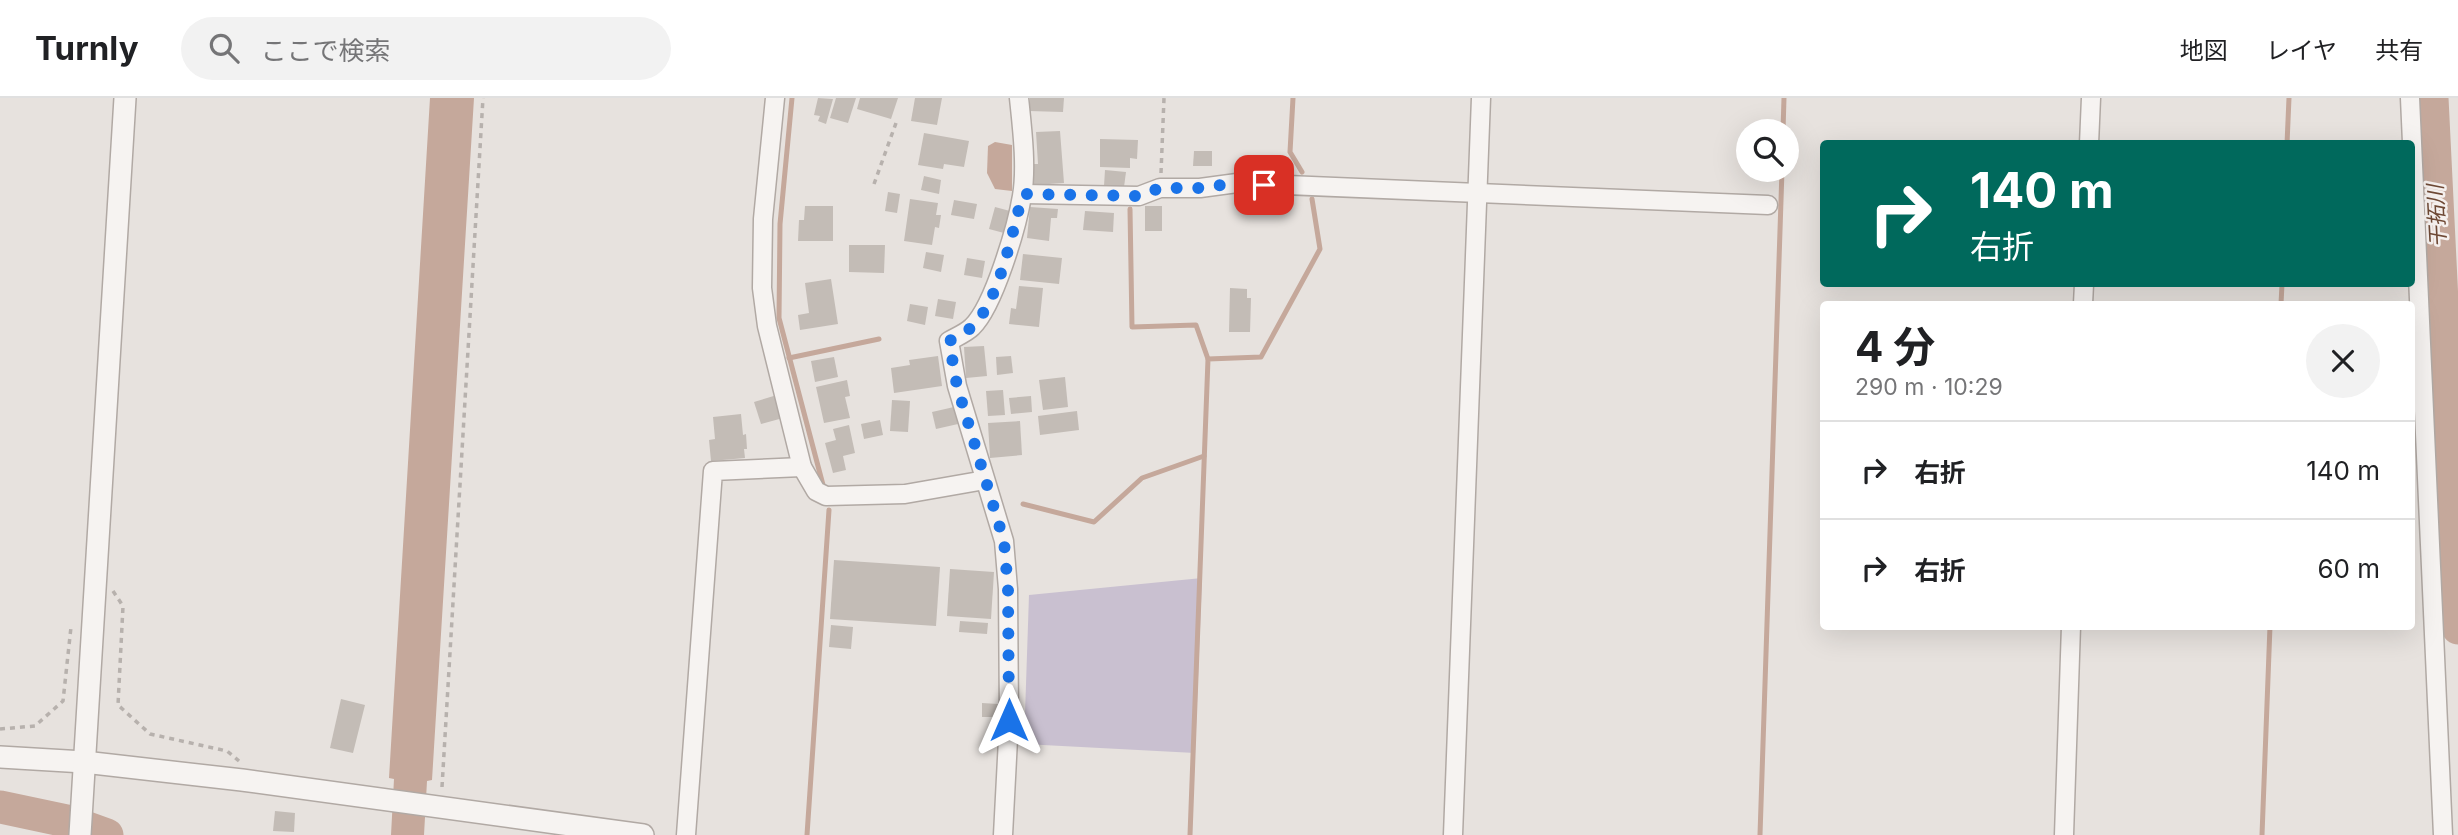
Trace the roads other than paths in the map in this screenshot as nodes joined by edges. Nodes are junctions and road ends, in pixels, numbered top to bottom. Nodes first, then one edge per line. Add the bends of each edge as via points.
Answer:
1 (125, 98) edge
2 (775, 98) edge
3 (1018, 98) edge
4 (1481, 98) edge
5 (2091, 98) edge
6 (2410, 98) edge
7 (2089, 140) edge
8 (2412, 140) edge
9 (1023, 194) junction
10 (1477, 194) junction
11 (1768, 205) dead end
12 (2415, 210) edge
13 (802, 467) junction
14 (985, 480) junction
15 (2071, 630) edge
16 (0, 757) edge
17 (84, 762) junction
18 (80, 835) edge
19 (643, 835) edge
20 (686, 835) edge
21 (1003, 835) edge
22 (1452, 835) edge
23 (2064, 835) edge
24 (2443, 835) edge

1 - 17 street
2 - 13 street via 763,219 762,288
3 - 9 street
4 - 10 street
5 - 7 street
6 - 8 street
9 - 10 street via 1139,196 1160,188 1237,183
9 - 14 street via 1000,275 984,312 972,327 949,341 957,386
10 - 11 street
10 - 22 street
12 - 24 street
13 - 14 street via 816,491 825,496 905,494
13 - 20 street via 713,471
14 - 21 street via 1004,541 1008,589 1009,720
15 - 23 street
16 - 17 street
17 - 18 street
17 - 19 street

